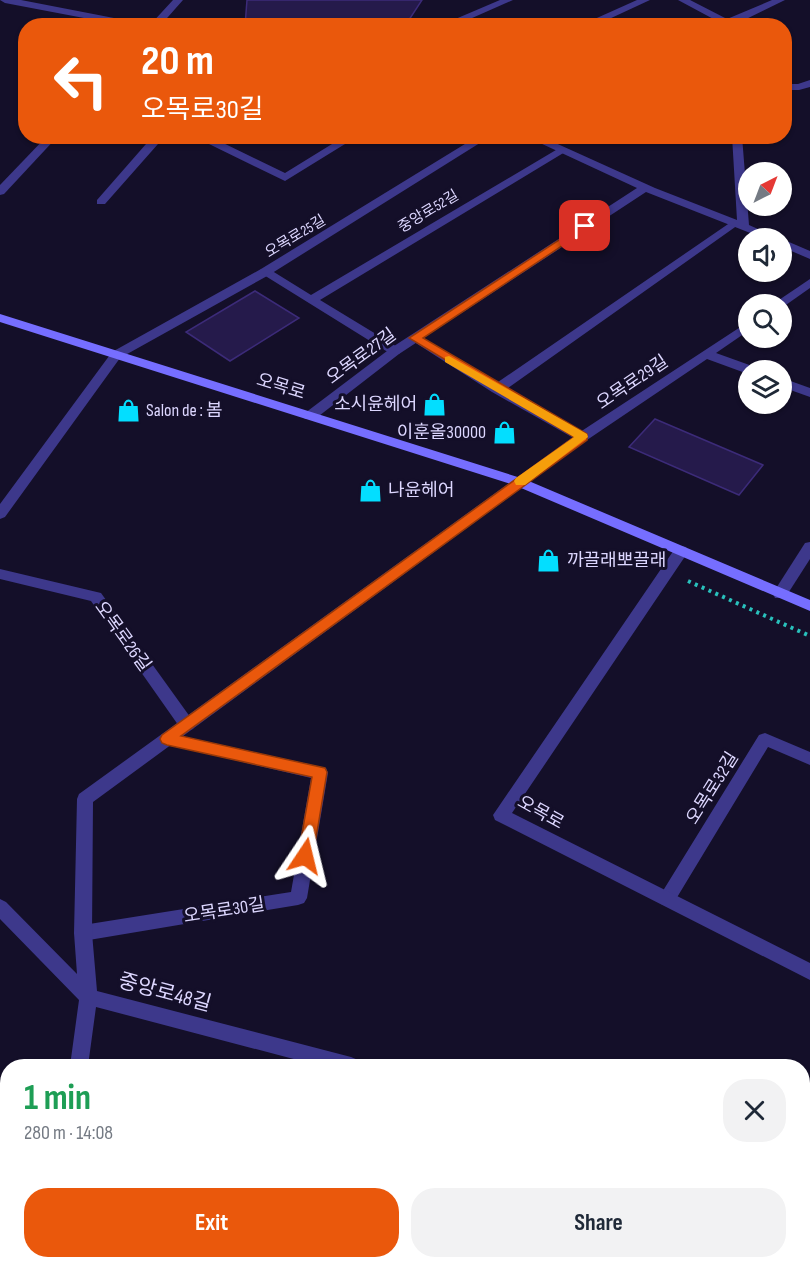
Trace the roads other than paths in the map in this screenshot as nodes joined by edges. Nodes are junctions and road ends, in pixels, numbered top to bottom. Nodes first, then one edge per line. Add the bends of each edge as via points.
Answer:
1 (5, 0) edge
2 (178, 0) edge
3 (508, 0) edge
4 (645, 0) edge
5 (683, 0) edge
6 (780, 0) edge
7 (102, 18) edge
8 (161, 18) edge
9 (464, 18) edge
10 (603, 18) edge
11 (714, 18) edge
12 (738, 18) edge
13 (810, 82) edge
14 (792, 87) edge
15 (45, 144) edge
16 (153, 144) edge
17 (217, 144) edge
18 (340, 144) edge
19 (473, 144) edge
20 (548, 144) edge
21 (737, 144) edge
22 (561, 150) junction
23 (645, 188) junction
24 (0, 192) edge
25 (101, 202) dead end
26 (739, 224) junction
27 (748, 228) edge
28 (792, 247) edge
29 (810, 255) edge
30 (265, 272) junction
31 (810, 284) edge
32 (792, 296) edge
33 (311, 300) junction
34 (0, 318) edge
35 (738, 333) edge
36 (414, 338) junction
37 (395, 351) junction
38 (706, 354) junction
39 (116, 355) junction
40 (738, 366) edge
41 (792, 386) edge
42 (497, 388) junction
43 (810, 393) edge
44 (310, 416) junction
45 (582, 437) junction
46 (519, 482) junction
47 (0, 514) edge
48 (810, 547) edge
49 (681, 551) junction
50 (0, 574) edge
51 (780, 594) junction
52 (810, 606) edge
53 (187, 725) junction
54 (167, 739) junction
55 (810, 759) edge
56 (667, 899) junction
57 (0, 907) edge
58 (83, 933) junction
59 (810, 972) edge
60 (88, 997) junction
61 (80, 1059) edge
62 (324, 1059) edge

1 - 7 street
2 - 8 street
3 - 9 street
4 - 10 street
5 - 11 street
6 - 12 street
13 - 14 street
15 - 24 street
16 - 25 street
17 - 18 street via 285,178
19 - 30 street, 오목로25길
20 - 22 street
21 - 26 street
22 - 23 street
22 - 33 street, 중앙로52길
23 - 26 street
23 - 36 street, 오목로27길
26 - 27 street
26 - 42 street
28 - 29 street
30 - 33 street
30 - 39 street, 오목로25길
31 - 32 street
33 - 37 street
34 - 39 main road, 오목로
35 - 38 street, 오목로29길
36 - 37 street, 오목로27길
36 - 42 street
37 - 44 street, 오목로27길
38 - 40 street
38 - 45 street, 오목로29길
39 - 44 main road, 오목로
39 - 47 street
41 - 43 street
42 - 45 street
44 - 46 main road, 오목로
45 - 46 street, 오목로29길
46 - 49 main road, 오목로
46 - 53 street
48 - 51 street
49 - 51 main road, 오목로
49 - 56 street, 오목로 via 501,816
50 - 53 street, 오목로26길 via 96,597
51 - 52 main road, 오목로
53 - 54 street
54 - 58 street via 85,799
54 - 58 street, 오목로30길 via 320,772 298,898
55 - 56 street, 오목로32길 via 765,739
56 - 59 street, 오목로
57 - 60 street
58 - 60 street
60 - 61 street
60 - 62 street, 중앙로48길

